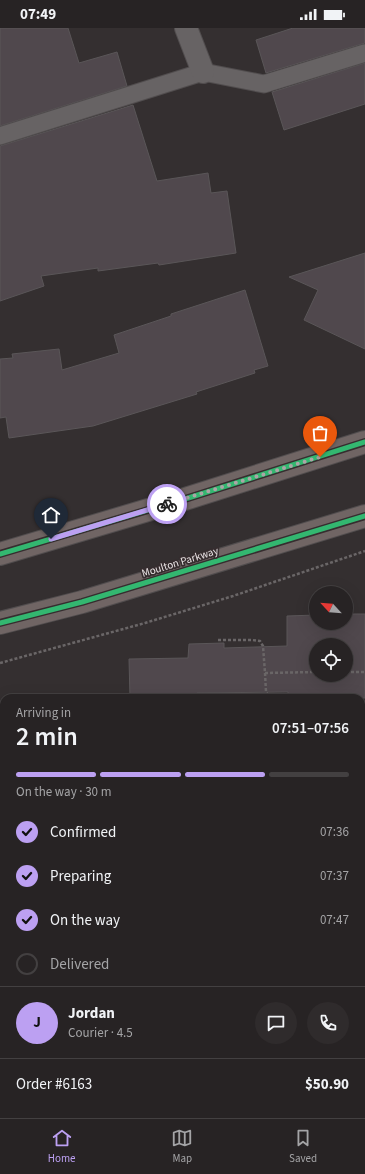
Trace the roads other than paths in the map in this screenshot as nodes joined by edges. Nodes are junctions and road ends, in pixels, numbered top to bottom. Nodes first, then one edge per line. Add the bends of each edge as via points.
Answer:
1 (186, 28) edge
2 (365, 53) edge
3 (203, 72) junction
4 (0, 136) edge
5 (365, 442) edge
6 (365, 516) edge
7 (0, 554) edge
8 (0, 622) edge

1 - 3 street
2 - 3 lane via 264,84
3 - 4 lane
5 - 7 main road
6 - 8 main road, Moulton Parkway via 82,602

